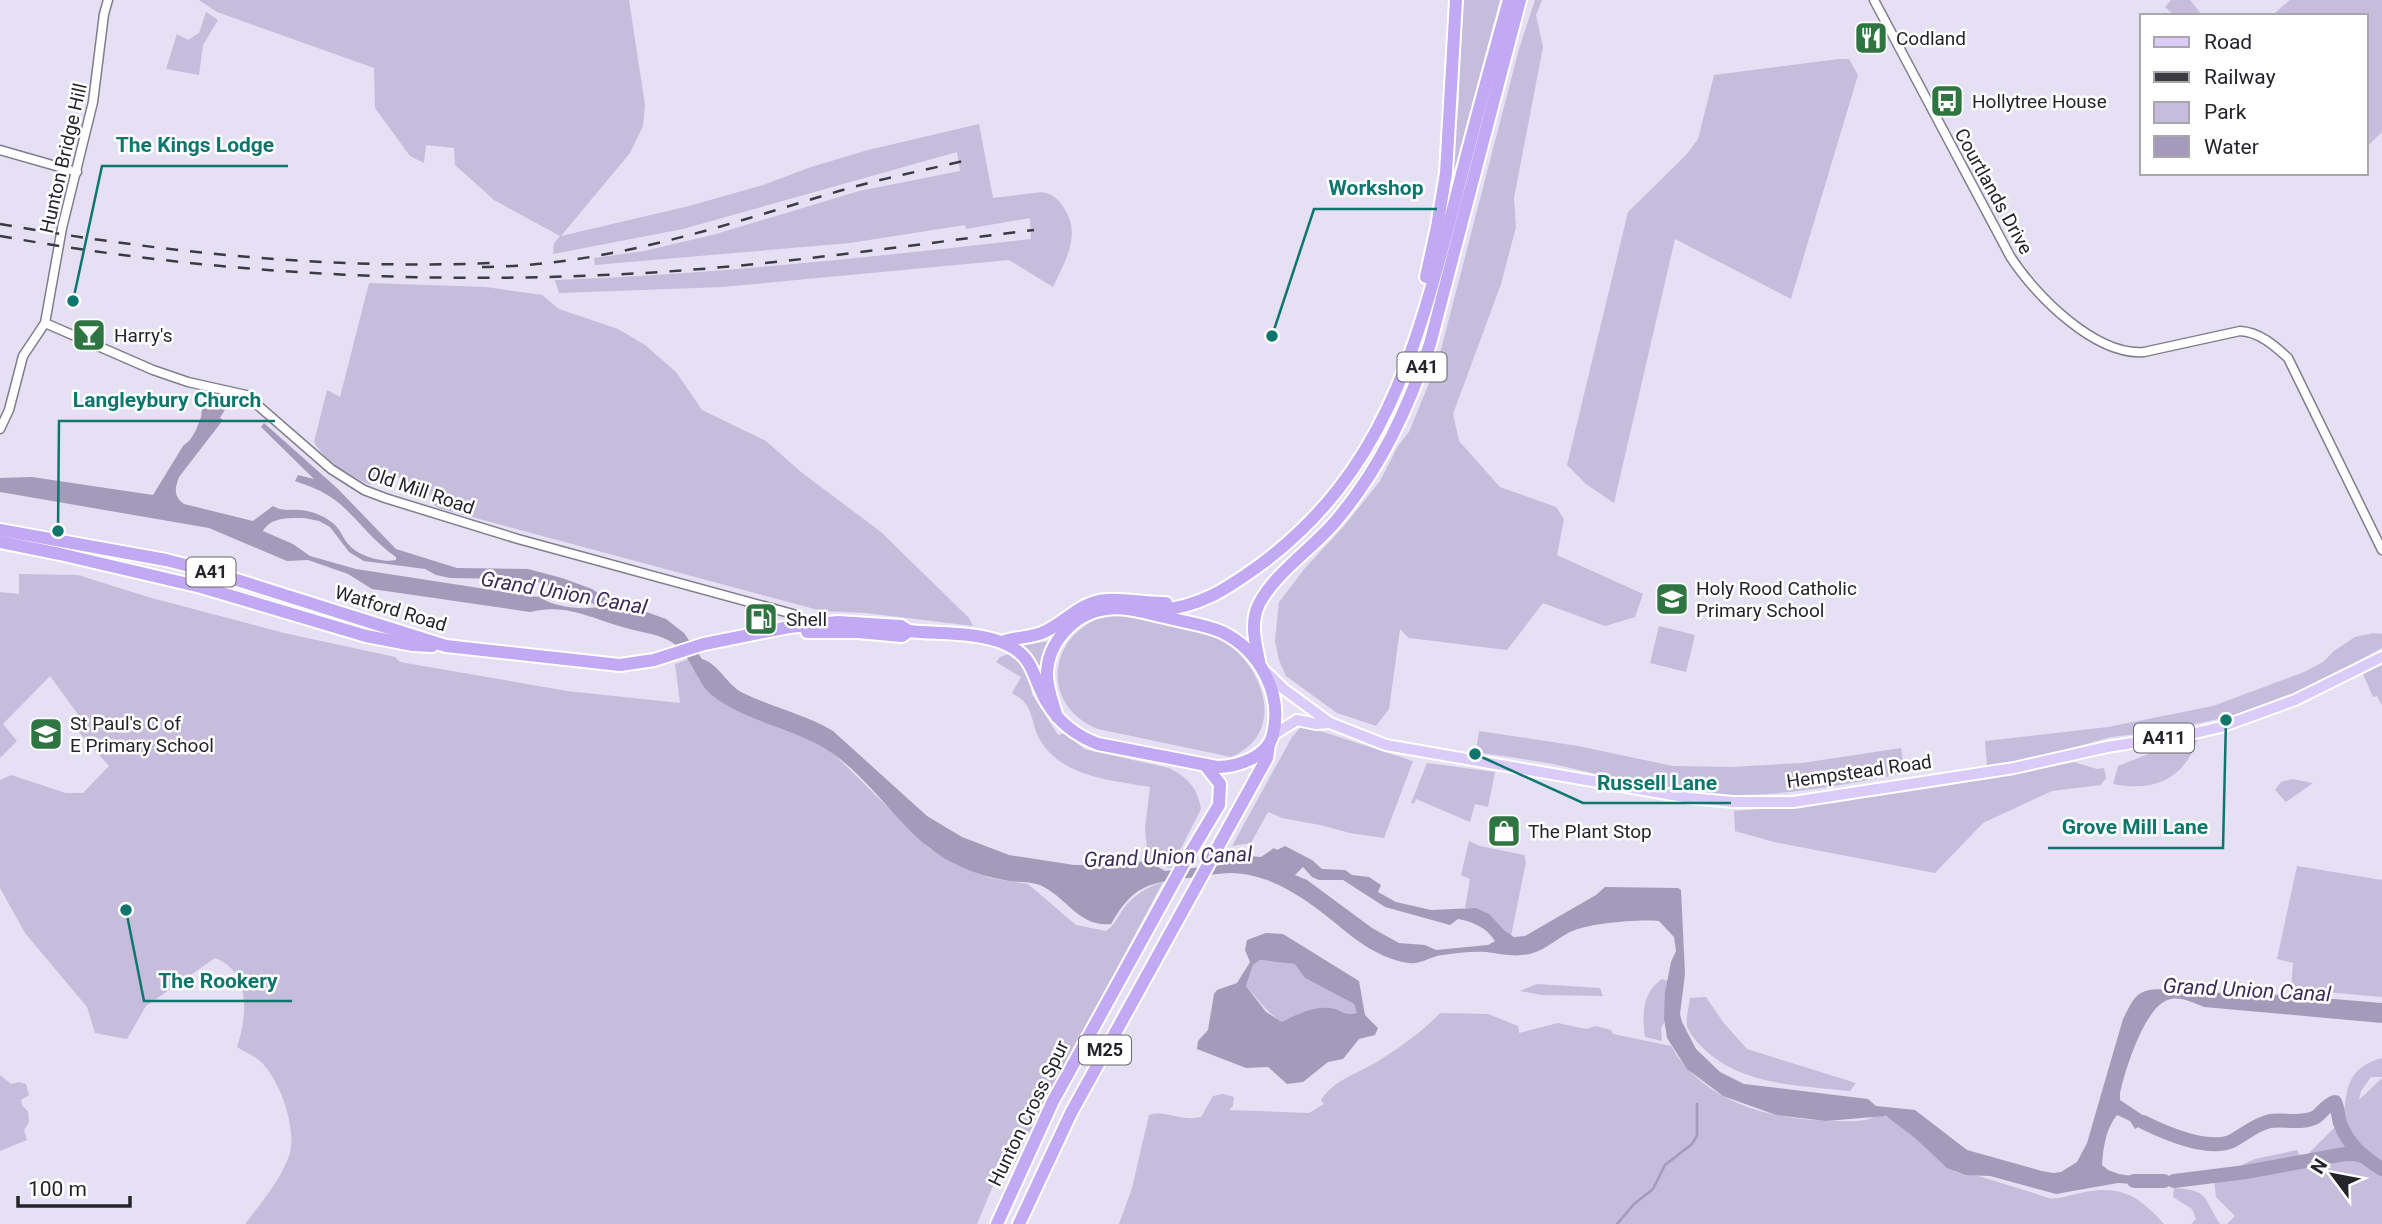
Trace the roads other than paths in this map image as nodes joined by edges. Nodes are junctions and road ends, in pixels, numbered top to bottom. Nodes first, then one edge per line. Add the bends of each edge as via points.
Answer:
1 (108, 0) edge
2 (1456, 0) edge
3 (1508, 0) edge
4 (1522, 0) edge
5 (1874, 0) edge
6 (0, 150) edge
7 (77, 172) junction
8 (45, 323) junction
9 (1398, 386) junction
10 (0, 429) edge
11 (0, 530) edge
12 (0, 542) edge
13 (2382, 550) edge
14 (1267, 559) junction
15 (1140, 612) junction
16 (1074, 622) junction
17 (809, 629) junction
18 (1012, 641) junction
19 (446, 646) junction
20 (2382, 657) edge
21 (1262, 666) junction
22 (1057, 717) junction
23 (1330, 723) junction
24 (1271, 739) junction
25 (1205, 765) junction
26 (997, 1224) edge
27 (1019, 1224) edge

1 - 7 street, Hunton Bridge Hill
2 - 9 highway via 1442,197
3 - 9 highway, A41 via 1429,300
4 - 21 highway, A41 via 1419,376 1382,457 1359,491 1260,602 1254,626
5 - 13 street, Courtlands Drive via 2010,256 2040,292 2082,331 2128,351 2144,352 2240,331 2272,343 2288,358
6 - 7 street
7 - 8 street, Hunton Bridge Hill
8 - 10 street via 23,356
8 - 17 street, Old Mill Road via 153,370 246,396 317,458 364,490 518,539 793,614
9 - 14 highway, A41 via 1372,442 1346,481
11 - 19 highway, Watford Road / A41 via 205,570
12 - 19 highway, Watford Road / A41 via 201,587 366,636
14 - 15 highway, A41 via 1203,601
14 - 18 highway via 1186,600 1156,604 1104,600 1076,609 1040,634
15 - 16 highway via 1107,608
15 - 21 highway via 1223,633
16 - 18 highway, A41 via 1034,641
16 - 22 highway via 1059,638 1048,663
17 - 18 highway, A41 via 838,622
17 - 19 highway, Watford Road / A41 via 775,630 641,663 620,664
18 - 22 highway, A41 via 1037,676
20 - 23 main road, Hempstead Road / A411 via 2317,691 2221,727 2014,768 1793,802 1690,798 1399,748
21 - 23 main road, Hempstead Road / A411 via 1285,690
21 - 24 highway via 1275,707
22 - 25 highway via 1073,733 1098,744
23 - 24 main road, Hempstead Road / A411 via 1297,720
24 - 25 highway via 1245,762 1230,767
24 - 27 highway, Hunton Cross Spur / M25 via 1267,758 1071,1113
25 - 26 highway, Hunton Cross Spur / M25 via 1220,784 1220,803 1053,1101

